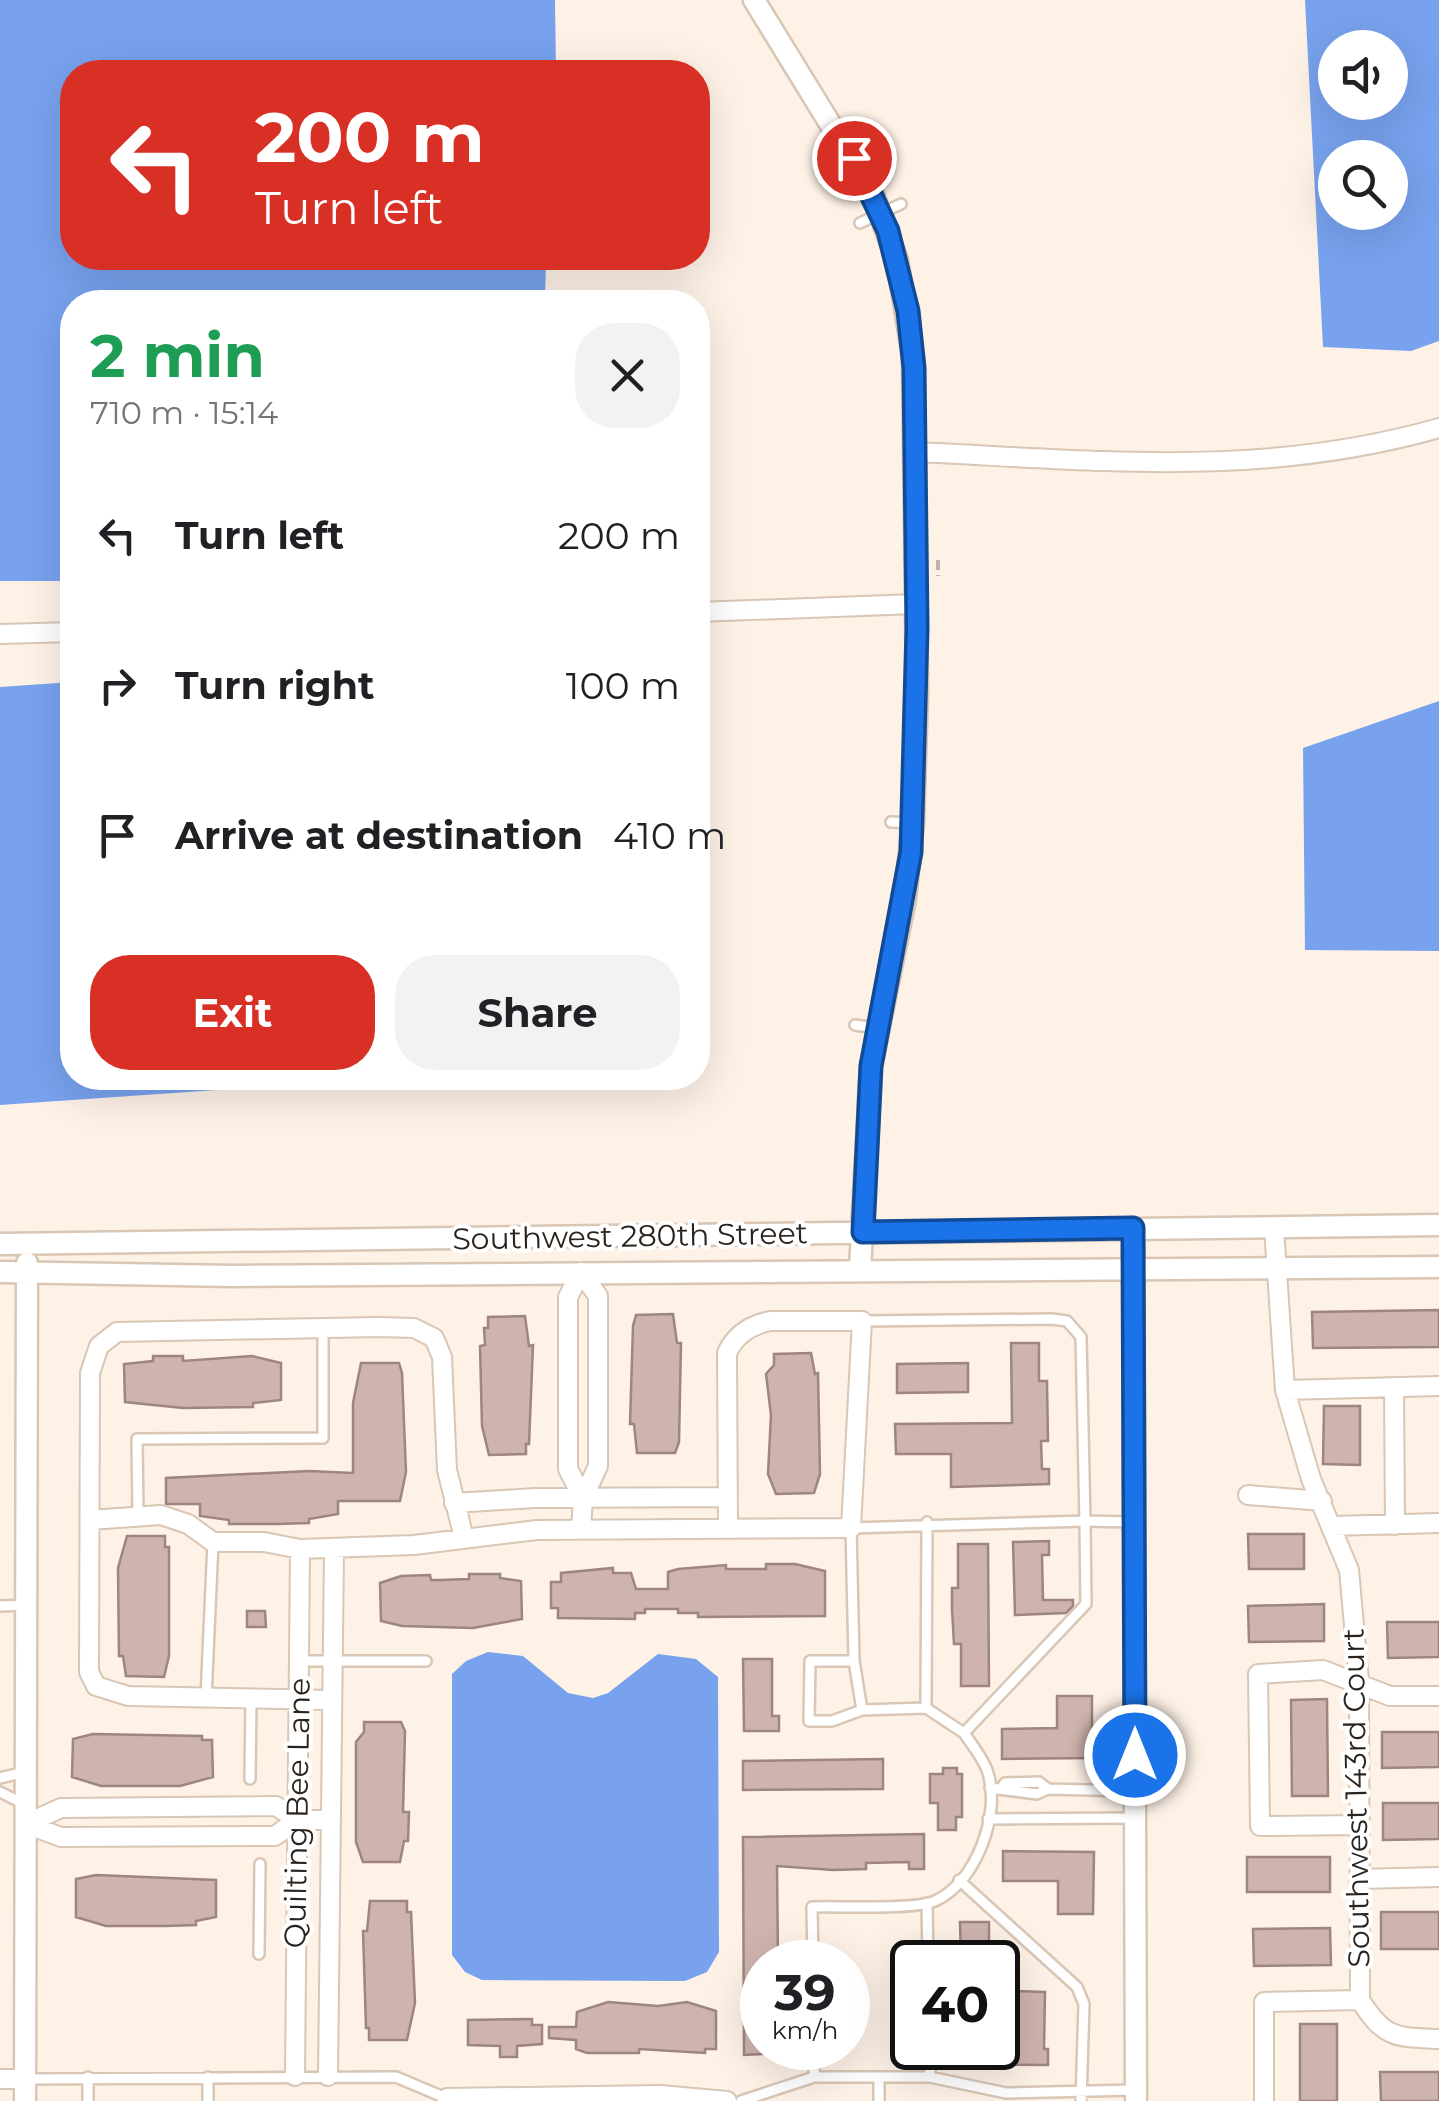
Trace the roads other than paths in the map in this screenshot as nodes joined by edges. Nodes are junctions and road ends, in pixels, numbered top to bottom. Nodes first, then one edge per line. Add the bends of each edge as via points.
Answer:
1 (754, 0) edge
2 (891, 208) junction
3 (860, 223) dead end
4 (1439, 428) edge
5 (915, 452) junction
6 (916, 604) junction
7 (710, 612) edge
8 (60, 632) edge
9 (0, 634) edge
10 (891, 822) dead end
11 (913, 823) junction
12 (856, 1025) dead end
13 (878, 1028) junction
14 (1439, 1225) edge
15 (1133, 1228) junction
16 (1274, 1228) junction
17 (863, 1232) junction
18 (584, 1237) junction
19 (196, 1242) junction
20 (0, 1244) edge
21 (27, 1244) junction
22 (1132, 1267) junction
23 (1276, 1267) junction
24 (1439, 1267) edge
25 (860, 1269) junction
26 (0, 1272) edge
27 (581, 1272) junction
28 (27, 1273) junction
29 (199, 1276) junction
30 (862, 1321) junction
31 (323, 1328) junction
32 (1439, 1386) edge
33 (1394, 1389) junction
34 (1284, 1390) junction
35 (1248, 1495) dead end
36 (728, 1497) junction
37 (583, 1498) junction
38 (1322, 1502) junction
39 (454, 1503) junction
40 (138, 1515) junction
41 (90, 1520) junction
42 (1085, 1521) junction
43 (926, 1522) junction
44 (1134, 1522) junction
45 (1395, 1524) junction
46 (1439, 1524) edge
47 (1332, 1526) junction
48 (728, 1528) junction
49 (851, 1528) junction
50 (581, 1530) junction
51 (464, 1538) junction
52 (213, 1542) junction
53 (300, 1550) junction
54 (334, 1550) junction
55 (0, 1606) edge
56 (26, 1606) junction
57 (299, 1661) junction
58 (332, 1661) junction
59 (854, 1661) junction
60 (426, 1662) dead end
61 (1359, 1681) junction
62 (1439, 1696) edge
63 (206, 1698) junction
64 (251, 1699) junction
65 (298, 1700) junction
66 (332, 1700) junction
67 (926, 1708) junction
68 (862, 1710) junction
69 (964, 1733) junction
70 (24, 1772) junction
71 (0, 1778) edge
72 (250, 1779) dead end
73 (996, 1789) junction
74 (1048, 1789) junction
75 (1136, 1791) junction
76 (0, 1792) edge
77 (1037, 1794) junction
78 (25, 1814) junction
79 (1036, 1818) junction
80 (1136, 1818) junction
81 (988, 1819) junction
82 (297, 1820) junction
83 (331, 1820) junction
84 (1359, 1825) junction
85 (260, 1864) dead end
86 (1439, 1877) edge
87 (1359, 1879) junction
88 (959, 1880) junction
89 (928, 1903) junction
90 (813, 1940) edge
91 (928, 1940) edge
92 (260, 1954) dead end
93 (1360, 2000) junction
94 (1439, 2039) edge
95 (814, 2070) edge
96 (930, 2070) edge
97 (208, 2076) junction
98 (295, 2076) junction
99 (328, 2076) junction
100 (814, 2077) junction
101 (930, 2077) junction
102 (25, 2078) junction
103 (88, 2078) junction
104 (879, 2078) junction
105 (0, 2079) edge
106 (1081, 2096) edge
107 (1136, 2096) edge
108 (448, 2099) edge
109 (574, 2099) edge
110 (601, 2099) edge
111 (25, 2101) edge
112 (88, 2101) edge
113 (208, 2101) edge
114 (726, 2101) edge
115 (742, 2101) edge
116 (879, 2101) edge
117 (1264, 2101) edge

1 - 2 street
2 - 3 lane
2 - 5 street via 908,311
4 - 5 street via 1249,463
5 - 6 street
6 - 7 street
6 - 11 street
8 - 9 street
10 - 11 lane
11 - 13 street
12 - 13 lane
13 - 17 street
14 - 16 street, Southwest 280th Street
15 - 16 street, Southwest 280th Street
15 - 17 street, Southwest 280th Street
15 - 22 street
16 - 23 street, Southwest 143rd Court
17 - 18 street, Southwest 280th Street
17 - 25 street
18 - 19 street, Southwest 280th Street
18 - 27 street
19 - 21 street, Southwest 280th Street
19 - 29 street
20 - 21 street, Southwest 280th Street
21 - 28 street
22 - 23 street, Southwest 280th Street
22 - 25 street, Southwest 280th Street
22 - 44 street
23 - 24 street, Southwest 280th Street
23 - 34 street, Southwest 143rd Court
25 - 27 street, Southwest 280th Street
26 - 28 street, Southwest 280th Street
27 - 29 street, Southwest 280th Street
27 - 37 street via 568,1297 568,1469
27 - 37 street via 598,1296 598,1466
28 - 29 street, Southwest 280th Street
28 - 56 street
30 - 36 street via 757,1324 732,1343
30 - 42 lane via 1052,1319 1076,1328
30 - 49 street
31 - 39 street via 414,1328 434,1338 442,1357
31 - 40 lane via 323,1438 137,1439
31 - 41 street via 107,1337 90,1373
32 - 33 street
33 - 34 street
33 - 45 street
34 - 38 street, Southwest 143rd Court
35 - 38 street
36 - 37 street
36 - 48 street
37 - 39 street
37 - 50 street
38 - 47 street, Southwest 143rd Court
39 - 51 street
40 - 41 street
40 - 52 street via 188,1524
41 - 63 street via 89,1672 96,1686 128,1696
42 - 43 lane
42 - 44 lane
42 - 69 lane via 1086,1604
43 - 49 lane
43 - 67 lane
44 - 75 street
45 - 46 street
45 - 47 street
47 - 61 street, Southwest 143rd Court via 1349,1570
48 - 49 street
48 - 50 street
49 - 59 lane
50 - 51 street
51 - 54 street
52 - 53 street
52 - 63 lane
53 - 54 street
53 - 57 street, Quilting Bee Lane
54 - 58 street, Quilting Bee Lane
55 - 56 lane
56 - 70 street
57 - 58 lane
57 - 65 street, Quilting Bee Lane
58 - 60 lane
58 - 66 street, Quilting Bee Lane
59 - 68 lane
59 - 68 lane via 810,1662 809,1721
61 - 62 street via 1390,1696
61 - 84 street, Southwest 143rd Court
61 - 84 street via 1323,1670 1258,1674 1260,1826
63 - 64 street
64 - 65 street
64 - 72 lane
65 - 66 street
65 - 82 street, Quilting Bee Lane
66 - 83 street, Quilting Bee Lane
67 - 68 lane
67 - 69 lane
69 - 73 lane
70 - 71 lane
70 - 78 street
73 - 74 lane via 1039,1782
73 - 77 lane
73 - 81 lane
74 - 75 lane
74 - 77 lane
75 - 80 street
76 - 78 lane
77 - 79 lane
78 - 82 street via 276,1806
78 - 82 street via 61,1837 275,1836
78 - 102 street
79 - 80 lane
79 - 81 lane
80 - 107 street
81 - 88 lane via 979,1852
82 - 83 street
82 - 98 street, Quilting Bee Lane
83 - 99 street, Quilting Bee Lane
84 - 87 street, Southwest 143rd Court
85 - 92 lane
86 - 87 street
87 - 93 street, Southwest 143rd Court
88 - 89 lane
88 - 106 lane via 1077,1987 1084,2004
89 - 90 lane via 812,1906
89 - 91 lane
93 - 94 street, Southwest 143rd Court via 1375,2025 1395,2038
93 - 117 street via 1264,2002
95 - 100 lane
96 - 101 lane
97 - 98 lane
97 - 103 lane
97 - 113 lane
98 - 99 lane
99 - 108 lane via 396,2077
100 - 104 lane
100 - 115 lane
101 - 104 lane
101 - 106 lane via 1006,2092
102 - 103 lane
102 - 105 street
102 - 111 street
103 - 112 lane
104 - 116 lane
106 - 107 lane
108 - 109 street
109 - 110 street
110 - 114 street

